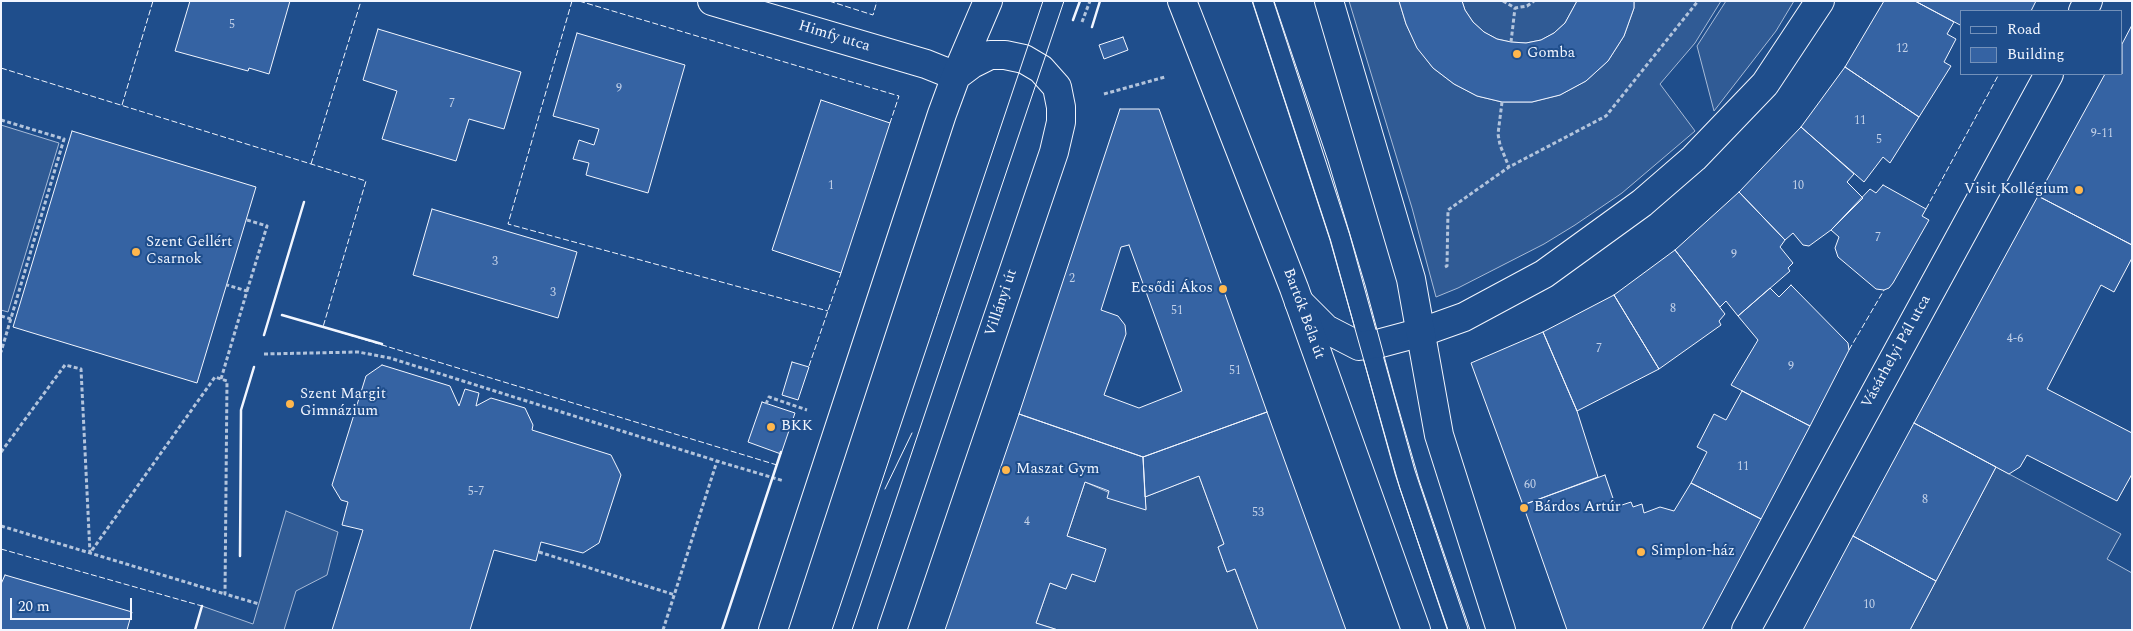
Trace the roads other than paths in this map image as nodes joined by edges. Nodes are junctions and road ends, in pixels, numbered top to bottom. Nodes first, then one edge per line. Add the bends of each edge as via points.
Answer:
1 (712, 1) edge
2 (988, 1) edge
3 (1182, 1) edge
4 (1263, 1) edge
5 (1329, 1) edge
6 (1820, 1) edge
7 (2048, 75) edge
8 (956, 76) junction
9 (1299, 302) junction
10 (1422, 332) junction
11 (1370, 344) junction
12 (772, 630) edge
13 (892, 630) edge
14 (1416, 630) edge
15 (1458, 630) edge
16 (1501, 630) edge
17 (1746, 630) edge

1 - 8 street, Himfy utca via 926,64
2 - 8 street
3 - 9 street, Bartók Béla út
4 - 11 lane via 1340,237
5 - 10 street via 1411,280
6 - 10 street via 1765,84 1694,158 1642,203 1544,274 1464,317
7 - 17 street, Vásárhelyi Pál utca
8 - 12 street
8 - 13 street, Villányi út via 990,55 1024,59 1042,69 1057,87 1061,122 1054,152
9 - 11 street via 1326,329 1359,346
9 - 14 street, Bartók Béla út
10 - 11 street
10 - 16 street via 1439,435
11 - 15 lane via 1405,472

